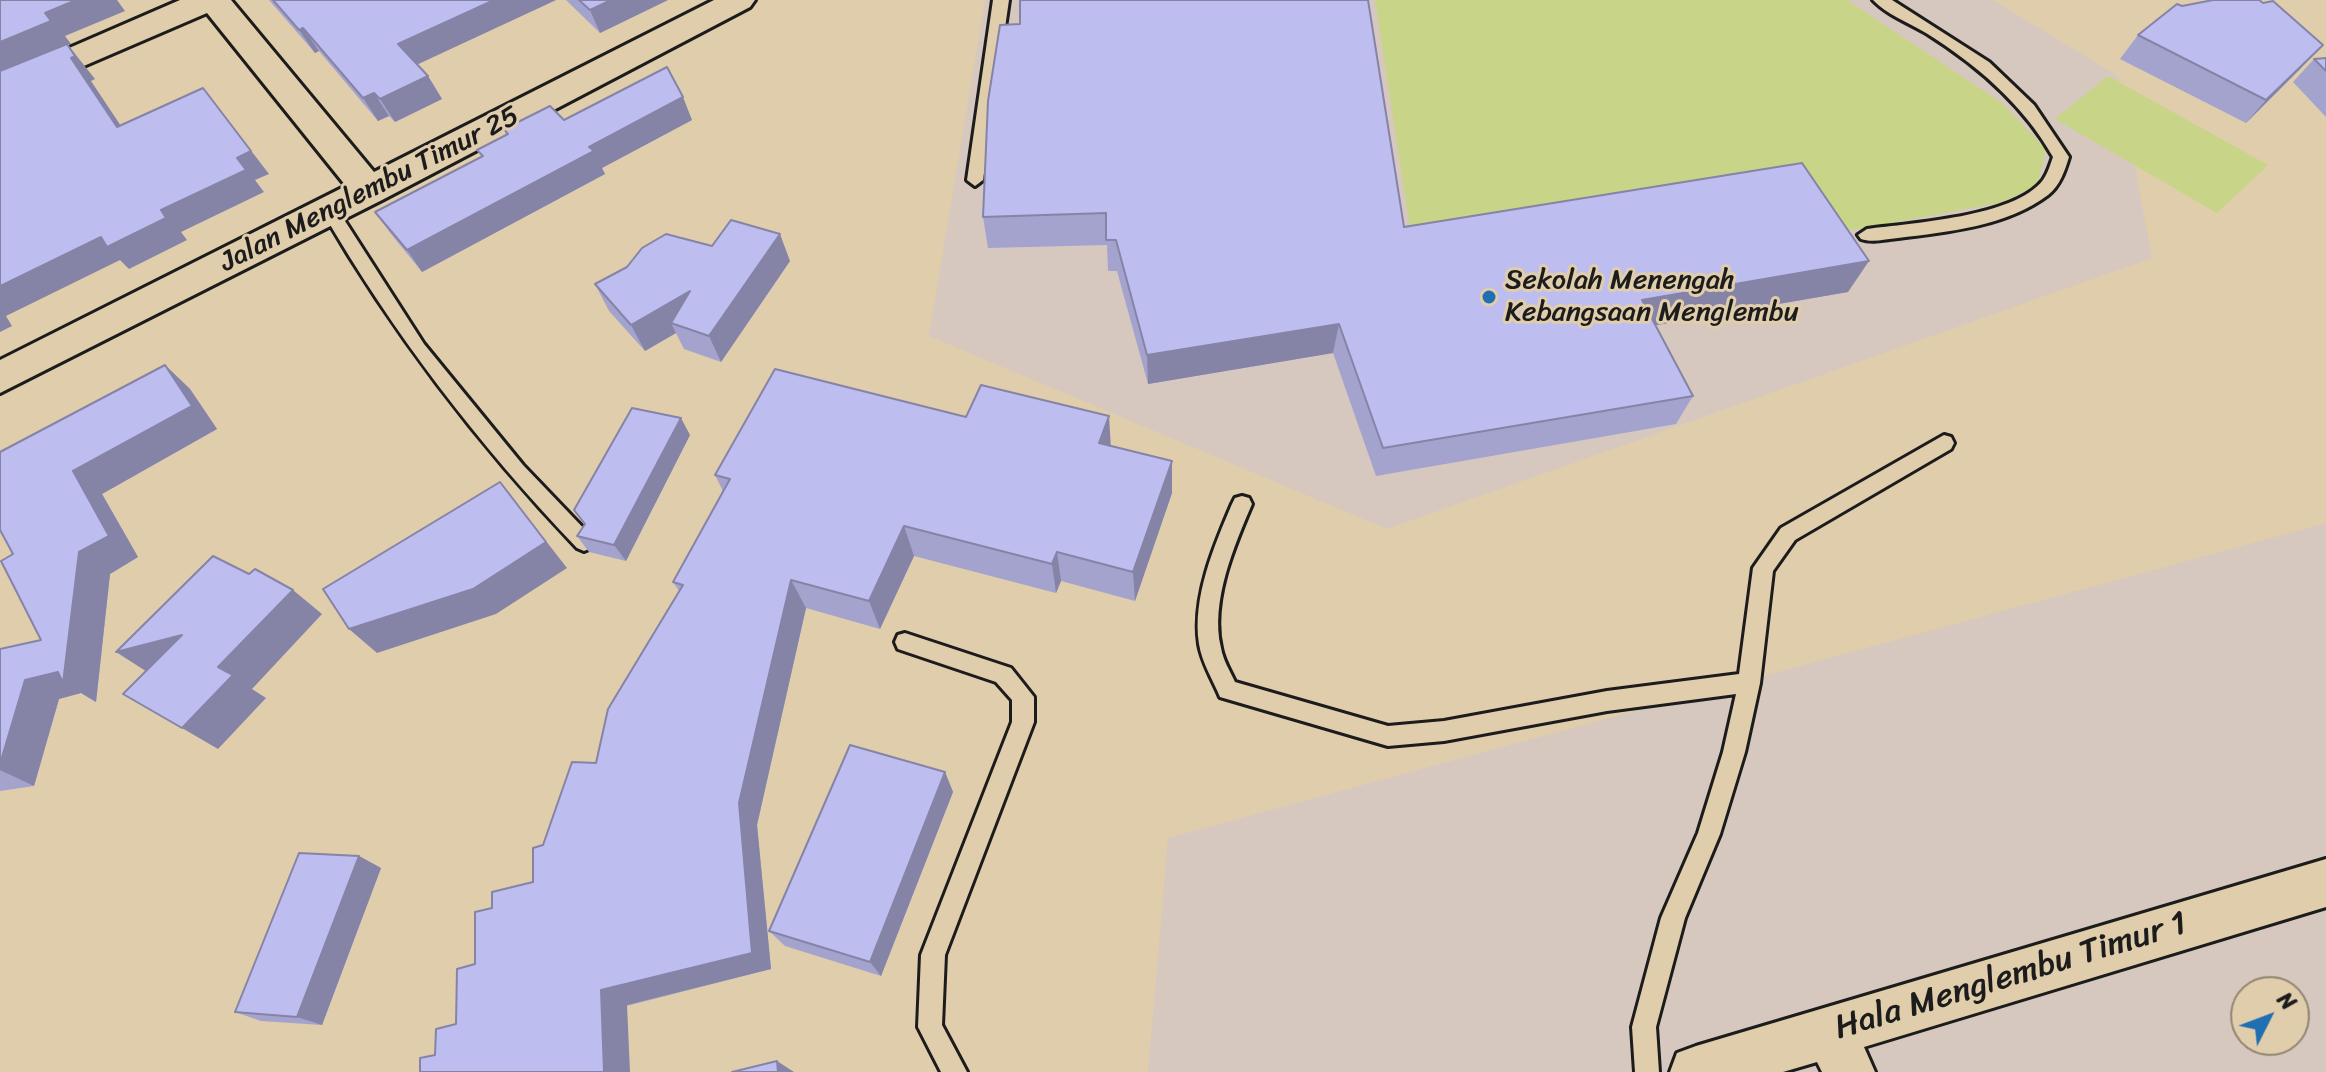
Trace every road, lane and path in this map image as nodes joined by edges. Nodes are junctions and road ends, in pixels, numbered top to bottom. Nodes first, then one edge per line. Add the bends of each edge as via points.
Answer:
1 (211, 0) edge
2 (739, 0) edge
3 (1001, 0) edge
4 (1881, 0) edge
5 (0, 91) edge
6 (975, 180) dead end
7 (370, 191) junction
8 (330, 211) junction
9 (1867, 235) dead end
10 (0, 378) edge
11 (1944, 443) dead end
12 (1242, 504) dead end
13 (584, 542) edge
14 (905, 642) dead end
15 (1749, 683) junction
16 (2326, 883) edge
17 (1839, 1052) edge
18 (955, 1072) edge
19 (1647, 1072) edge
20 (1696, 1072) edge

1 - 5 street
1 - 7 street
2 - 7 street, Jalan Menglembu Timur 25
3 - 6 lane
4 - 9 lane via 2023,99 2061,157 2044,189 2014,206 1960,222
7 - 8 street, Jalan Menglembu Timur 25
8 - 10 street, Jalan Menglembu Timur 25
8 - 13 lane via 427,362 516,471
11 - 15 lane via 1788,534 1763,568
12 - 15 lane via 1229,533 1212,605 1209,644 1228,690 1388,736
14 - 18 lane via 1003,675 1023,697 1023,722 933,955 930,1027
15 - 19 lane via 1730,766 1709,834 1673,918 1644,1027
16 - 17 street, Hala Menglembu Timur 1
17 - 20 street, Hala Menglembu Timur 1

